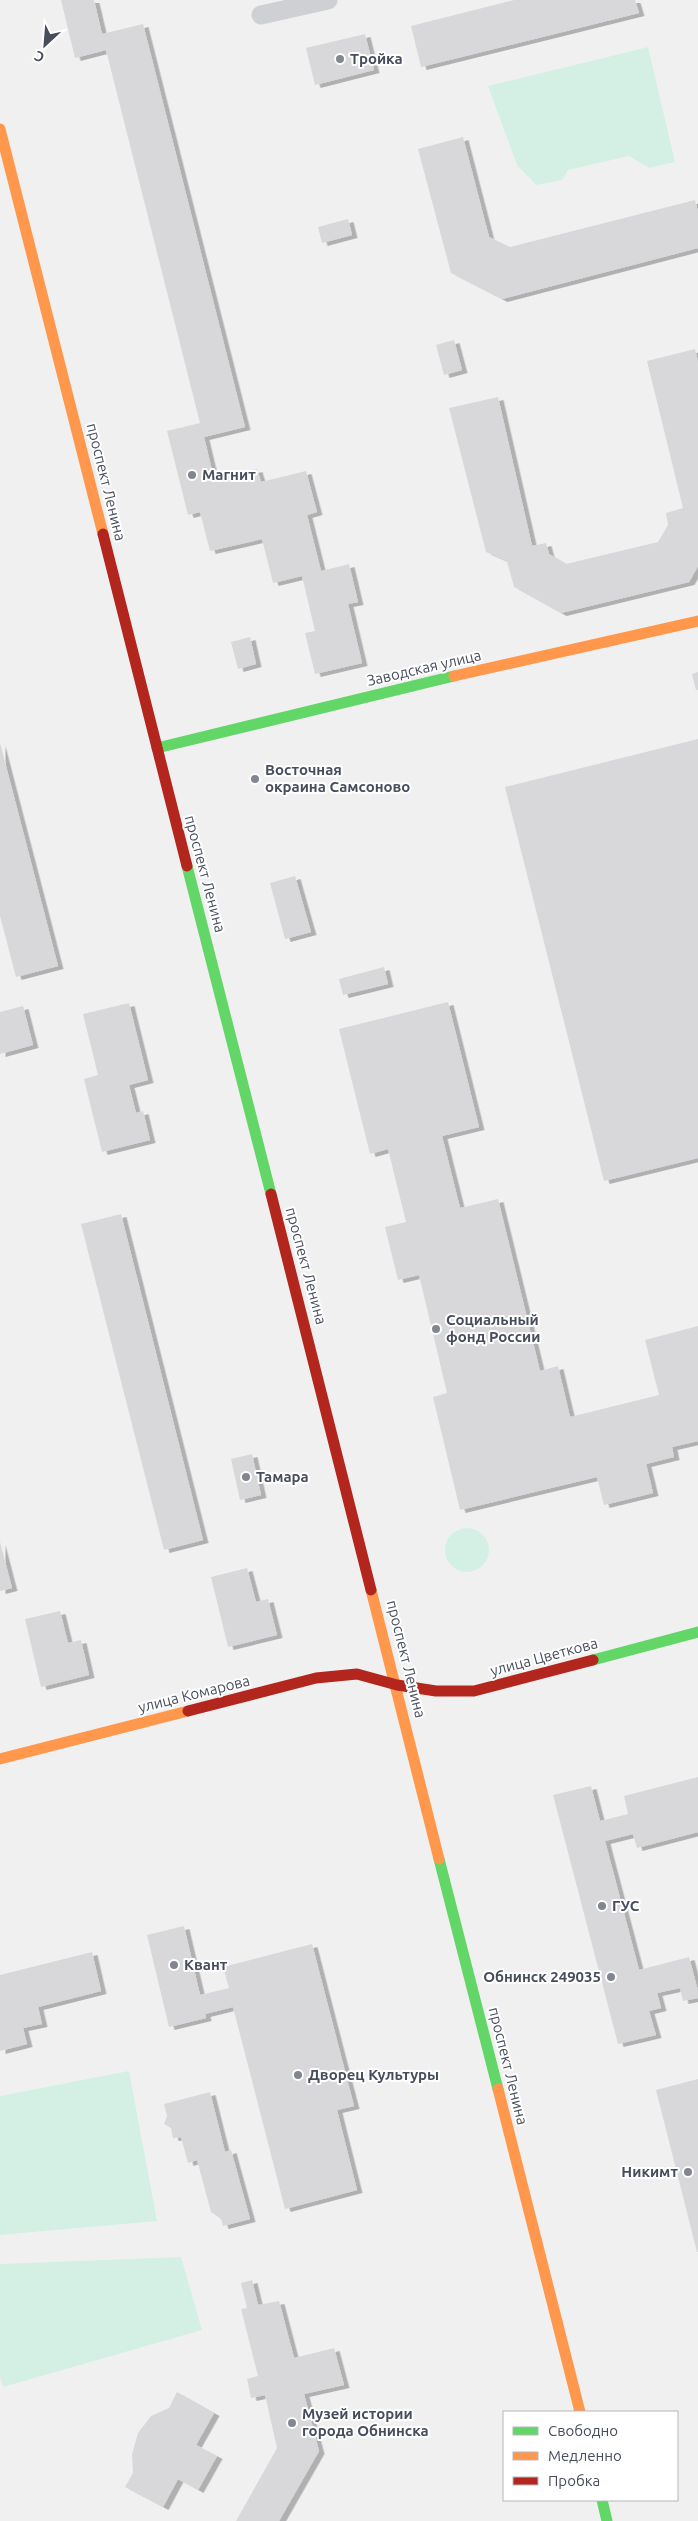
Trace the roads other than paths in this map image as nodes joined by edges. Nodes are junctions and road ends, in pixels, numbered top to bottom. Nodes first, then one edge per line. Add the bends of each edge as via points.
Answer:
1 (328, 0) edge
2 (261, 15) dead end
3 (0, 129) edge
4 (698, 621) edge
5 (157, 748) junction
6 (698, 1632) edge
7 (396, 1685) junction
8 (0, 1759) edge
9 (580, 2411) edge
10 (602, 2501) edge
11 (607, 2521) edge

1 - 2 street
3 - 5 main road, проспект Ленина
4 - 5 main road, Заводская улица
5 - 7 main road, проспект Ленина
6 - 7 main road, улица Цветкова via 474,1691 436,1691
7 - 8 main road, улица Комарова via 357,1674 316,1678
7 - 9 main road, проспект Ленина
10 - 11 main road

